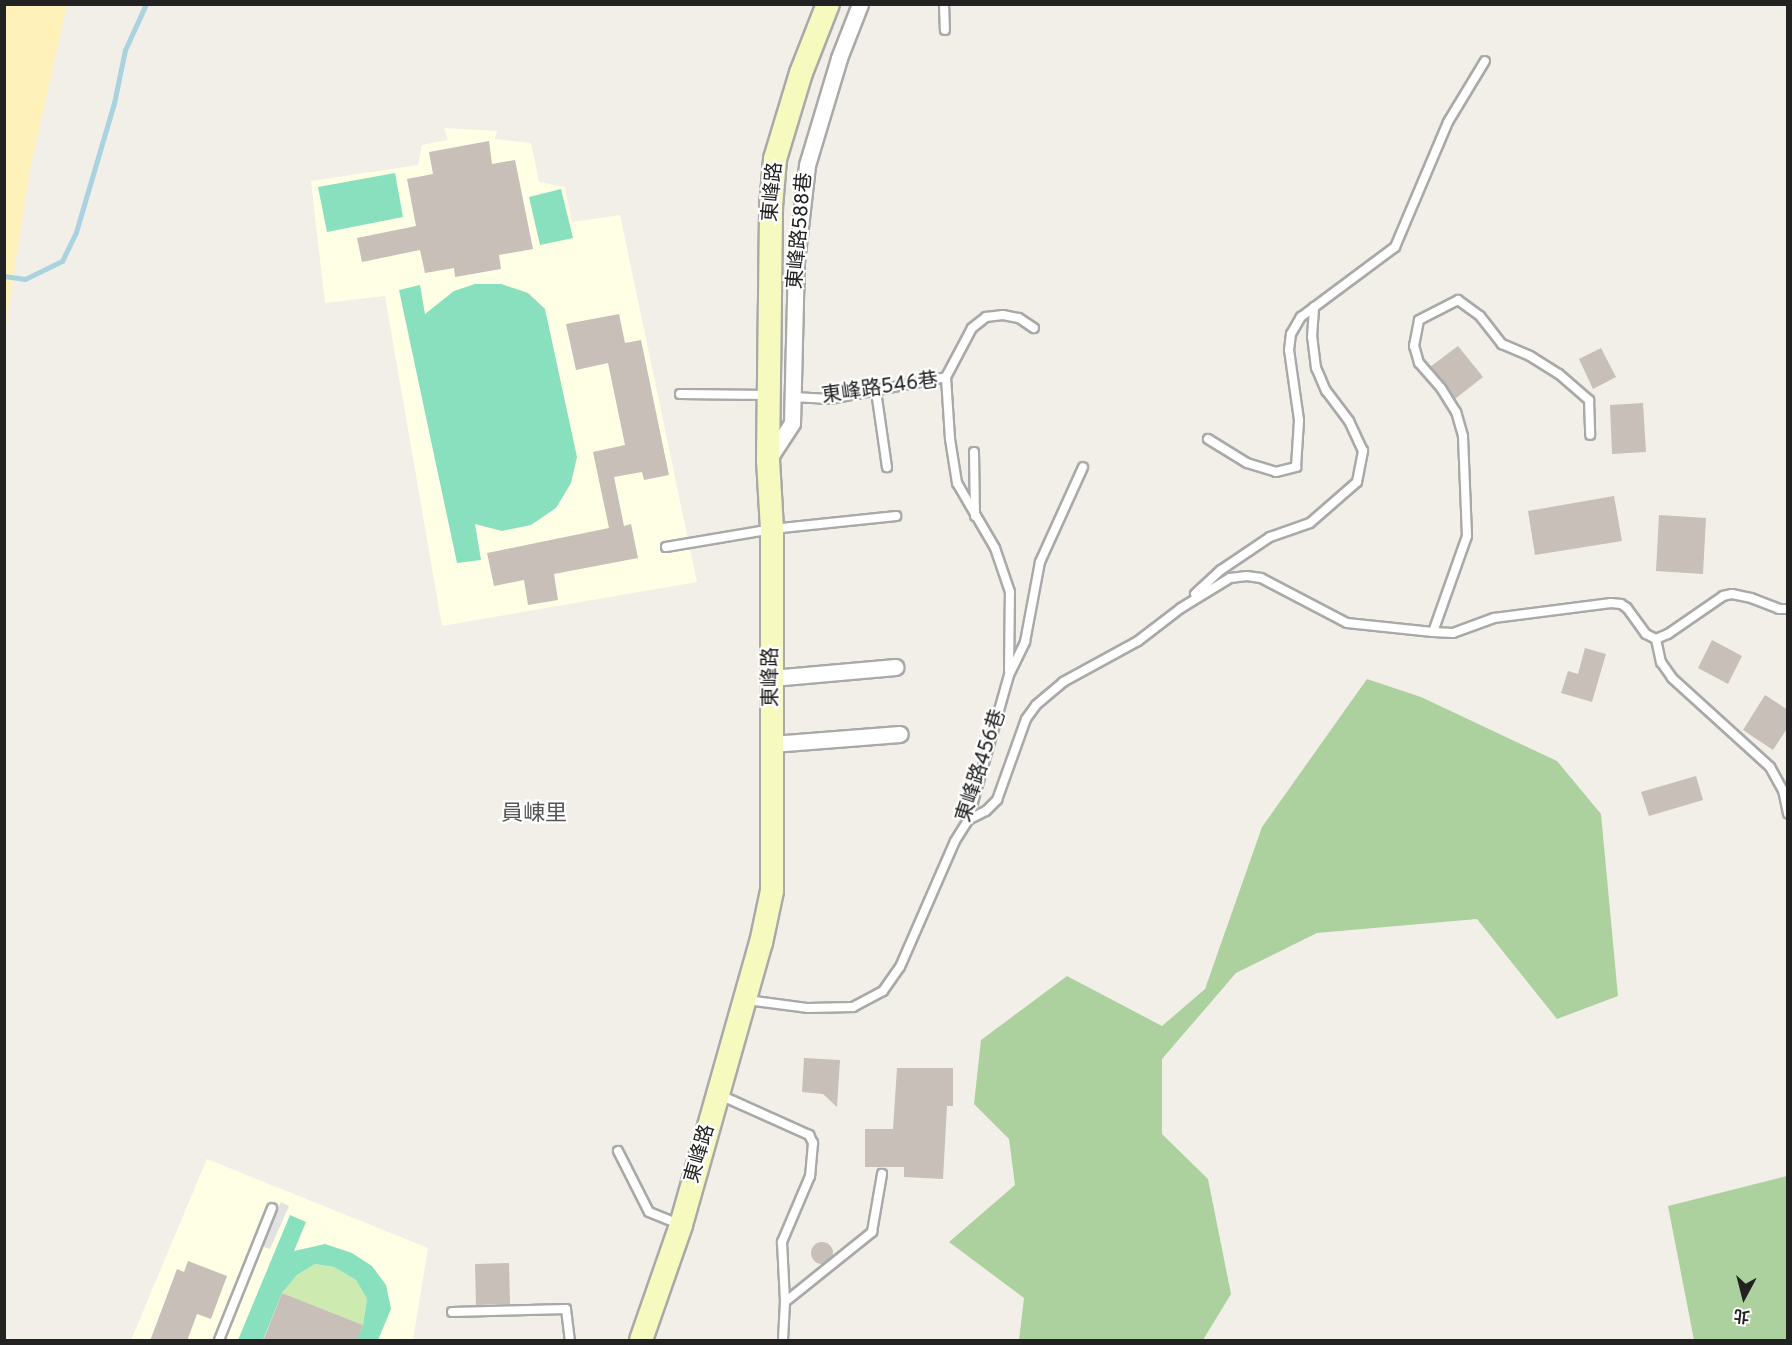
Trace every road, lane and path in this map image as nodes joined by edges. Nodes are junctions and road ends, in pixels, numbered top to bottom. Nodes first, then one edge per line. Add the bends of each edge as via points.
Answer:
1 (828, 4) edge
2 (860, 4) edge
3 (944, 4) edge
4 (945, 30) dead end
5 (1485, 61) dead end
6 (1314, 307) junction
7 (1034, 328) dead end
8 (946, 377) junction
9 (876, 391) junction
10 (680, 394) dead end
11 (769, 395) junction
12 (793, 397) junction
13 (1590, 435) dead end
14 (1208, 439) dead end
15 (974, 452) dead end
16 (768, 460) junction
17 (887, 467) dead end
18 (1083, 467) dead end
19 (896, 516) dead end
20 (975, 518) junction
21 (772, 529) junction
22 (666, 547) dead end
23 (1181, 608) junction
24 (1788, 609) edge
25 (1433, 632) junction
26 (1656, 639) junction
27 (896, 667) dead end
28 (1009, 675) junction
29 (772, 678) junction
30 (900, 734) dead end
31 (772, 744) junction
32 (1788, 813) edge
33 (968, 820) junction
34 (745, 1000) junction
35 (718, 1094) junction
36 (618, 1152) dead end
37 (882, 1174) dead end
38 (272, 1208) dead end
39 (681, 1225) junction
40 (785, 1302) junction
41 (452, 1312) dead end
42 (219, 1341) edge
43 (570, 1341) edge
44 (641, 1341) edge
45 (783, 1341) edge

1 - 11 main road, 東峰路 via 801,73 775,159
2 - 12 street, 東峰路588巷 via 839,58 807,165 796,262
3 - 4 lane
5 - 6 lane via 1449,122 1395,247
6 - 14 lane via 1301,317 1291,334 1289,350 1299,420 1296,467 1276,472 1247,463
6 - 23 lane via 1316,368 1363,452 1357,482 1310,523 1270,537 1221,570
7 - 8 lane via 1018,318 986,317 972,328
8 - 9 lane, 東峰路546巷
8 - 20 lane, 東峰路546巷 via 957,483
9 - 12 lane, 東峰路546巷 via 830,399
9 - 17 lane
10 - 11 lane
11 - 16 main road, 東峰路
12 - 16 street, 東峰路588巷 via 792,423
13 - 25 lane via 1589,400 1559,374 1502,344 1480,316 1458,300 1419,320 1414,346 1419,363 1456,412 1463,436 1467,536
15 - 20 lane
16 - 21 main road, 東峰路
18 - 28 lane, 東峰路456巷 via 1040,562 1025,642
19 - 21 lane
20 - 28 lane, 東峰路546巷 via 994,548 1011,592
21 - 22 lane
21 - 29 main road, 東峰路
23 - 25 lane via 1230,578 1247,576 1278,585 1347,623
23 - 33 lane via 1138,641 1062,682 1036,705 1026,719 997,800
24 - 26 lane via 1750,597 1723,596
25 - 26 lane via 1453,633 1494,618 1611,603 1627,608 1646,634
26 - 32 lane via 1661,662 1672,678 1770,767 1783,790
27 - 29 street
28 - 33 lane, 東峰路456巷
29 - 31 main road, 東峰路
30 - 31 street
31 - 34 main road, 東峰路 via 772,891
33 - 34 lane, 東峰路456巷 via 955,841 900,968 883,991 853,1007 808,1008
34 - 35 main road, 東峰路
35 - 39 main road, 東峰路
35 - 40 lane via 809,1135 813,1143 810,1176 782,1242
36 - 39 lane via 649,1212
37 - 40 lane via 872,1232
38 - 42 lane
39 - 44 main road, 東峰路
40 - 45 lane
41 - 43 lane via 566,1309

